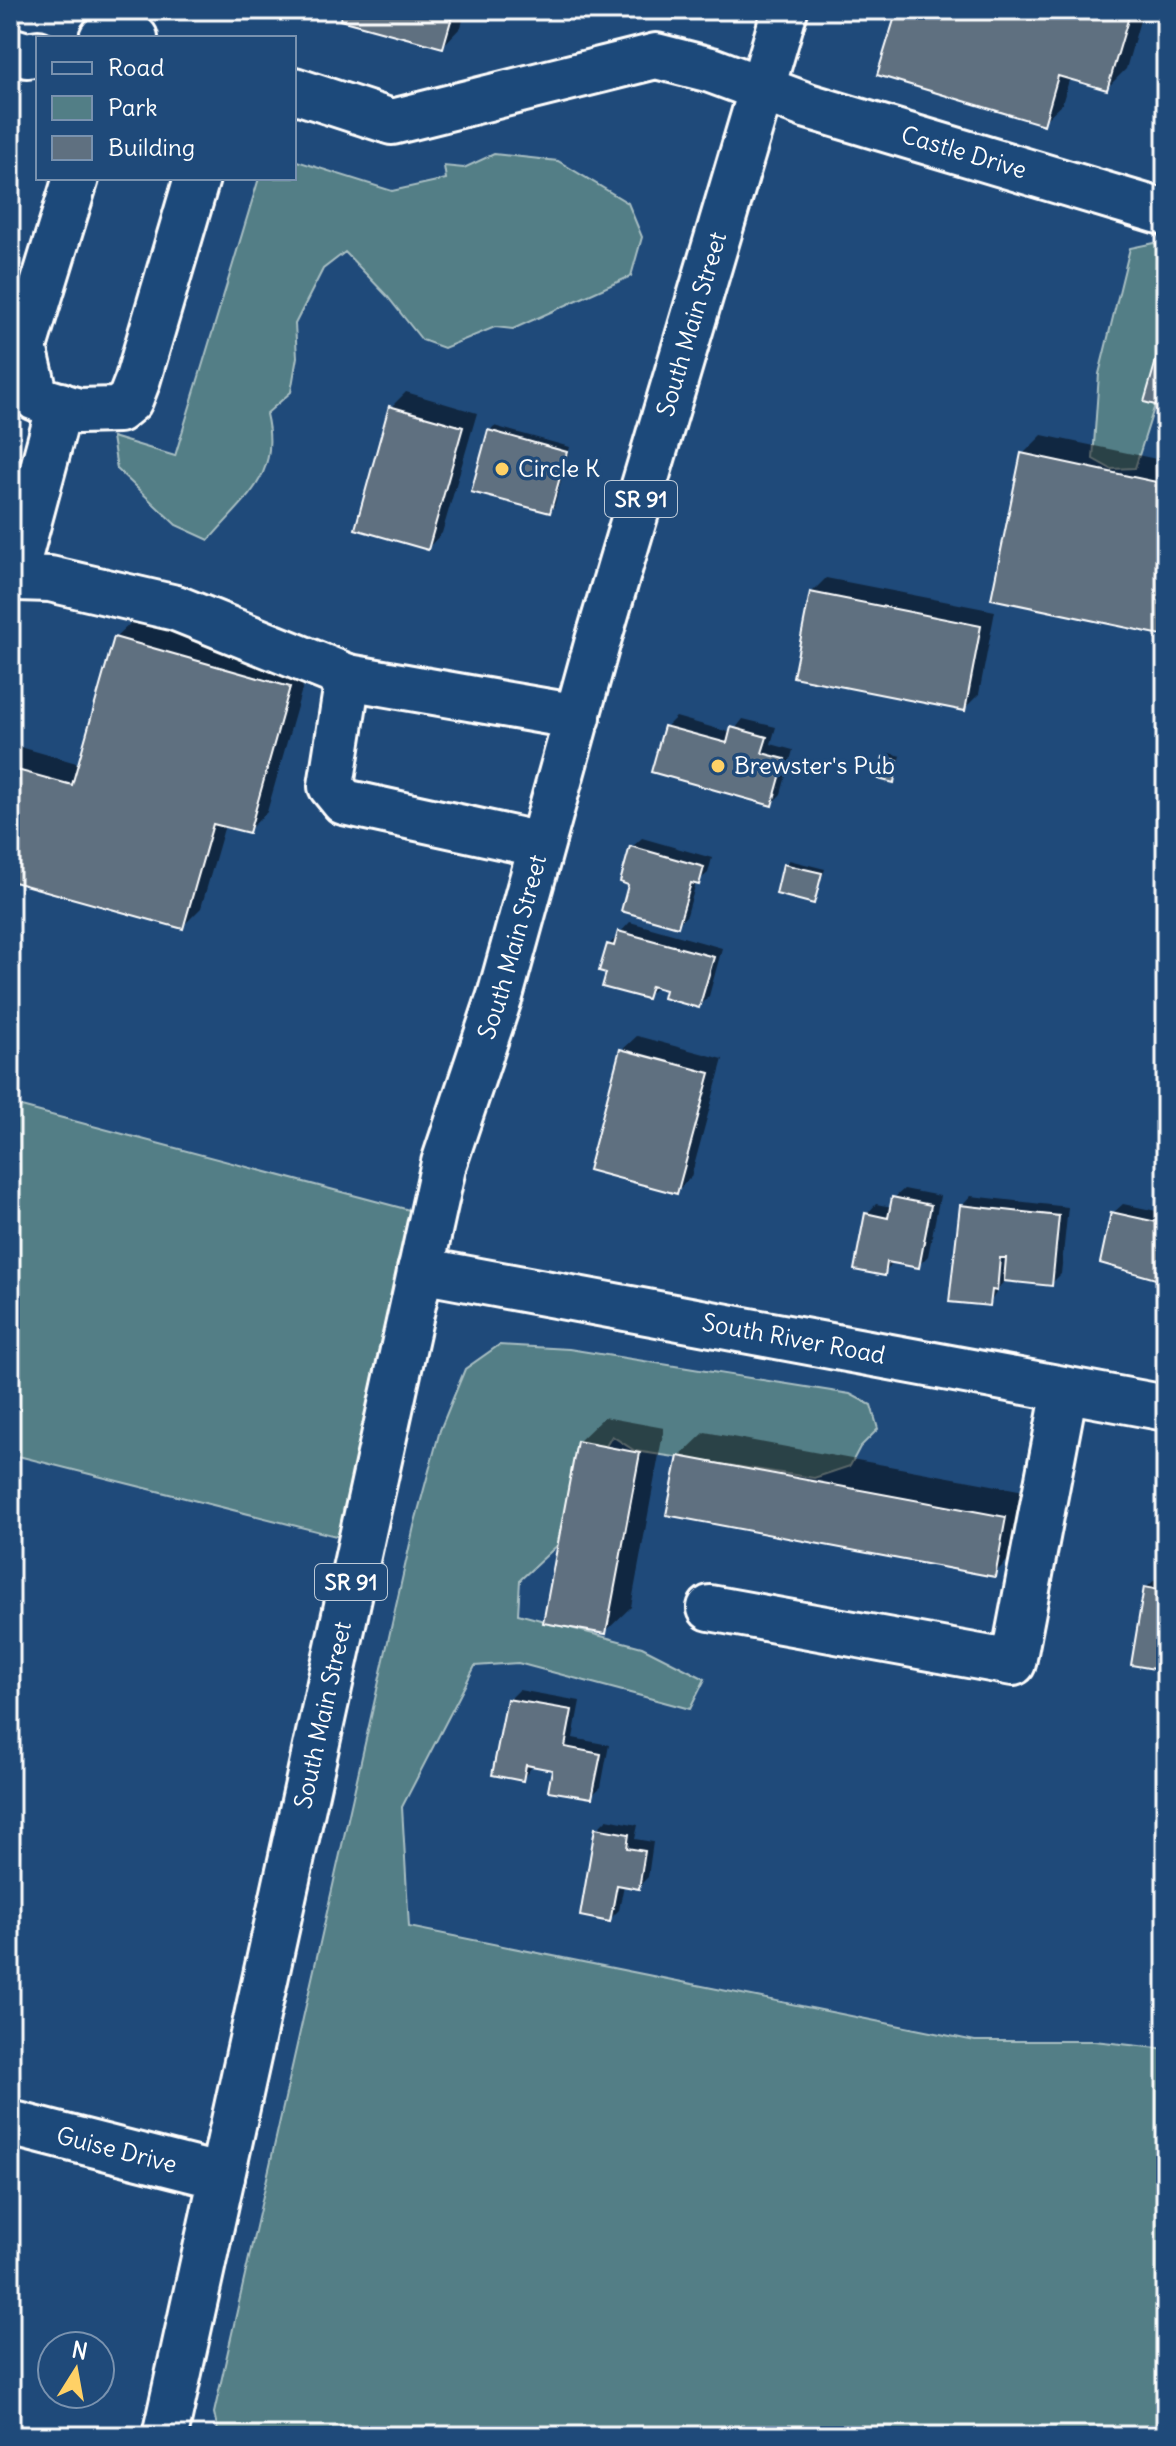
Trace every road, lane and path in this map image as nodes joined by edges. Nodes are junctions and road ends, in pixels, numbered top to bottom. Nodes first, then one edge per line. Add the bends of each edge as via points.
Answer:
1 (785, 10) edge
2 (762, 90) junction
3 (296, 91) edge
4 (75, 180) edge
5 (196, 180) edge
6 (1166, 213) edge
7 (17, 344) edge
8 (60, 405) junction
9 (348, 677) junction
10 (578, 717) junction
11 (541, 845) junction
12 (420, 1270) junction
13 (1065, 1390) junction
14 (1166, 1408) edge
15 (710, 1608) dead end
16 (10, 2123) edge
17 (222, 2177) junction
18 (165, 2436) edge

1 - 2 main road, South Main Street / SR 91
2 - 3 main road, Castle Drive via 656,56 392,122
2 - 6 main road, Castle Drive
2 - 10 main road, South Main Street / SR 91
4 - 7 main road
5 - 8 main road via 130,400 118,410 78,411
7 - 8 main road via 36,398
8 - 9 main road via 17,578 50,579 176,608
9 - 10 main road
9 - 11 main road via 331,786 344,802
10 - 11 main road, South Main Street / SR 91
11 - 12 main road, South Main Street / SR 91 via 500,996 444,1163
12 - 13 main road, South River Road
12 - 17 main road, South Main Street / SR 91
13 - 14 main road, South River Road
13 - 15 main road via 1013,1663
16 - 17 main road, Guise Drive
17 - 18 main road, SR 91

